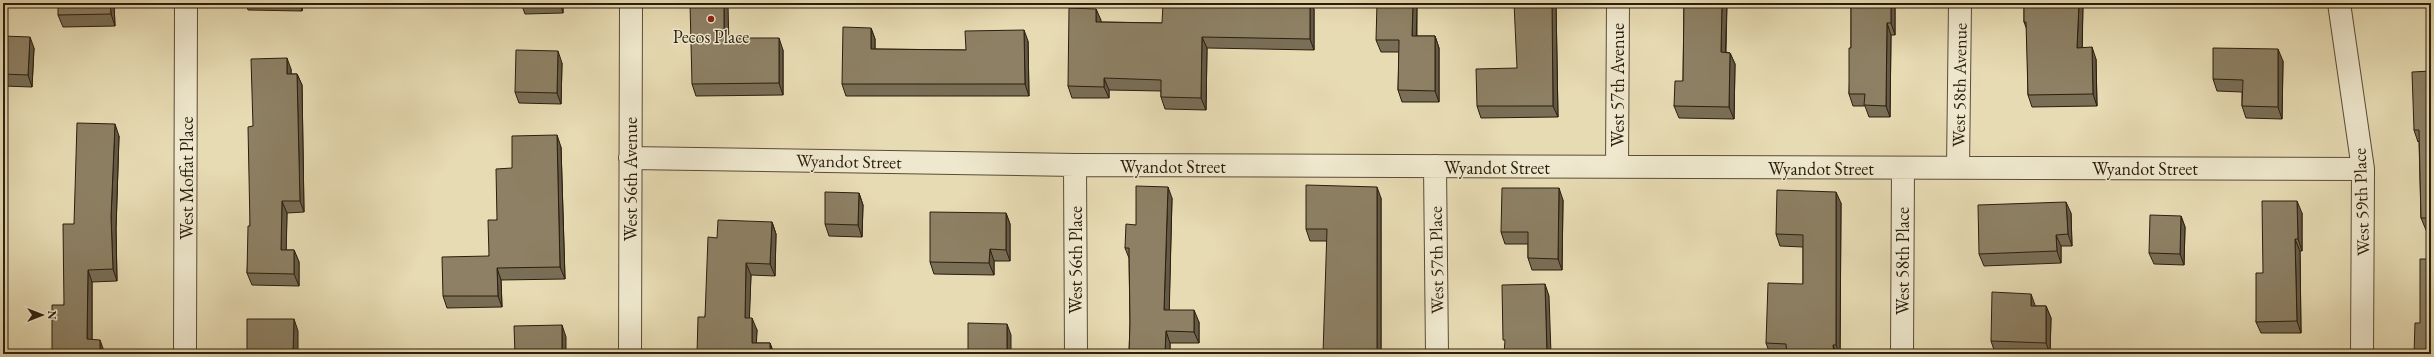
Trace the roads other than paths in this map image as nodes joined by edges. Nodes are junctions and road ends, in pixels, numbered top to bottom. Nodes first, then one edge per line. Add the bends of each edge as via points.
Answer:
1 (186, 3) edge
2 (631, 3) edge
3 (1618, 3) edge
4 (1960, 3) edge
5 (2339, 3) edge
6 (630, 158) junction
7 (1075, 165) junction
8 (1435, 166) junction
9 (1617, 167) junction
10 (1903, 168) junction
11 (1958, 168) junction
12 (2363, 169) junction
13 (185, 354) edge
14 (630, 354) edge
15 (1076, 354) edge
16 (1437, 354) edge
17 (1902, 354) edge
18 (2362, 354) edge

1 - 13 street, West Moffat Place
2 - 6 street, West 56th Avenue
3 - 9 street, West 57th Avenue
4 - 11 street, West 58th Avenue
5 - 12 street, West 59th Place
6 - 7 street, Wyandot Street
6 - 14 street, West 56th Avenue
7 - 8 street, Wyandot Street
7 - 15 street, West 56th Place
8 - 9 street, Wyandot Street
8 - 16 street, West 57th Place
9 - 10 street, Wyandot Street
10 - 11 street, Wyandot Street
10 - 17 street, West 58th Place
11 - 12 street, Wyandot Street
12 - 18 street, West 59th Place

